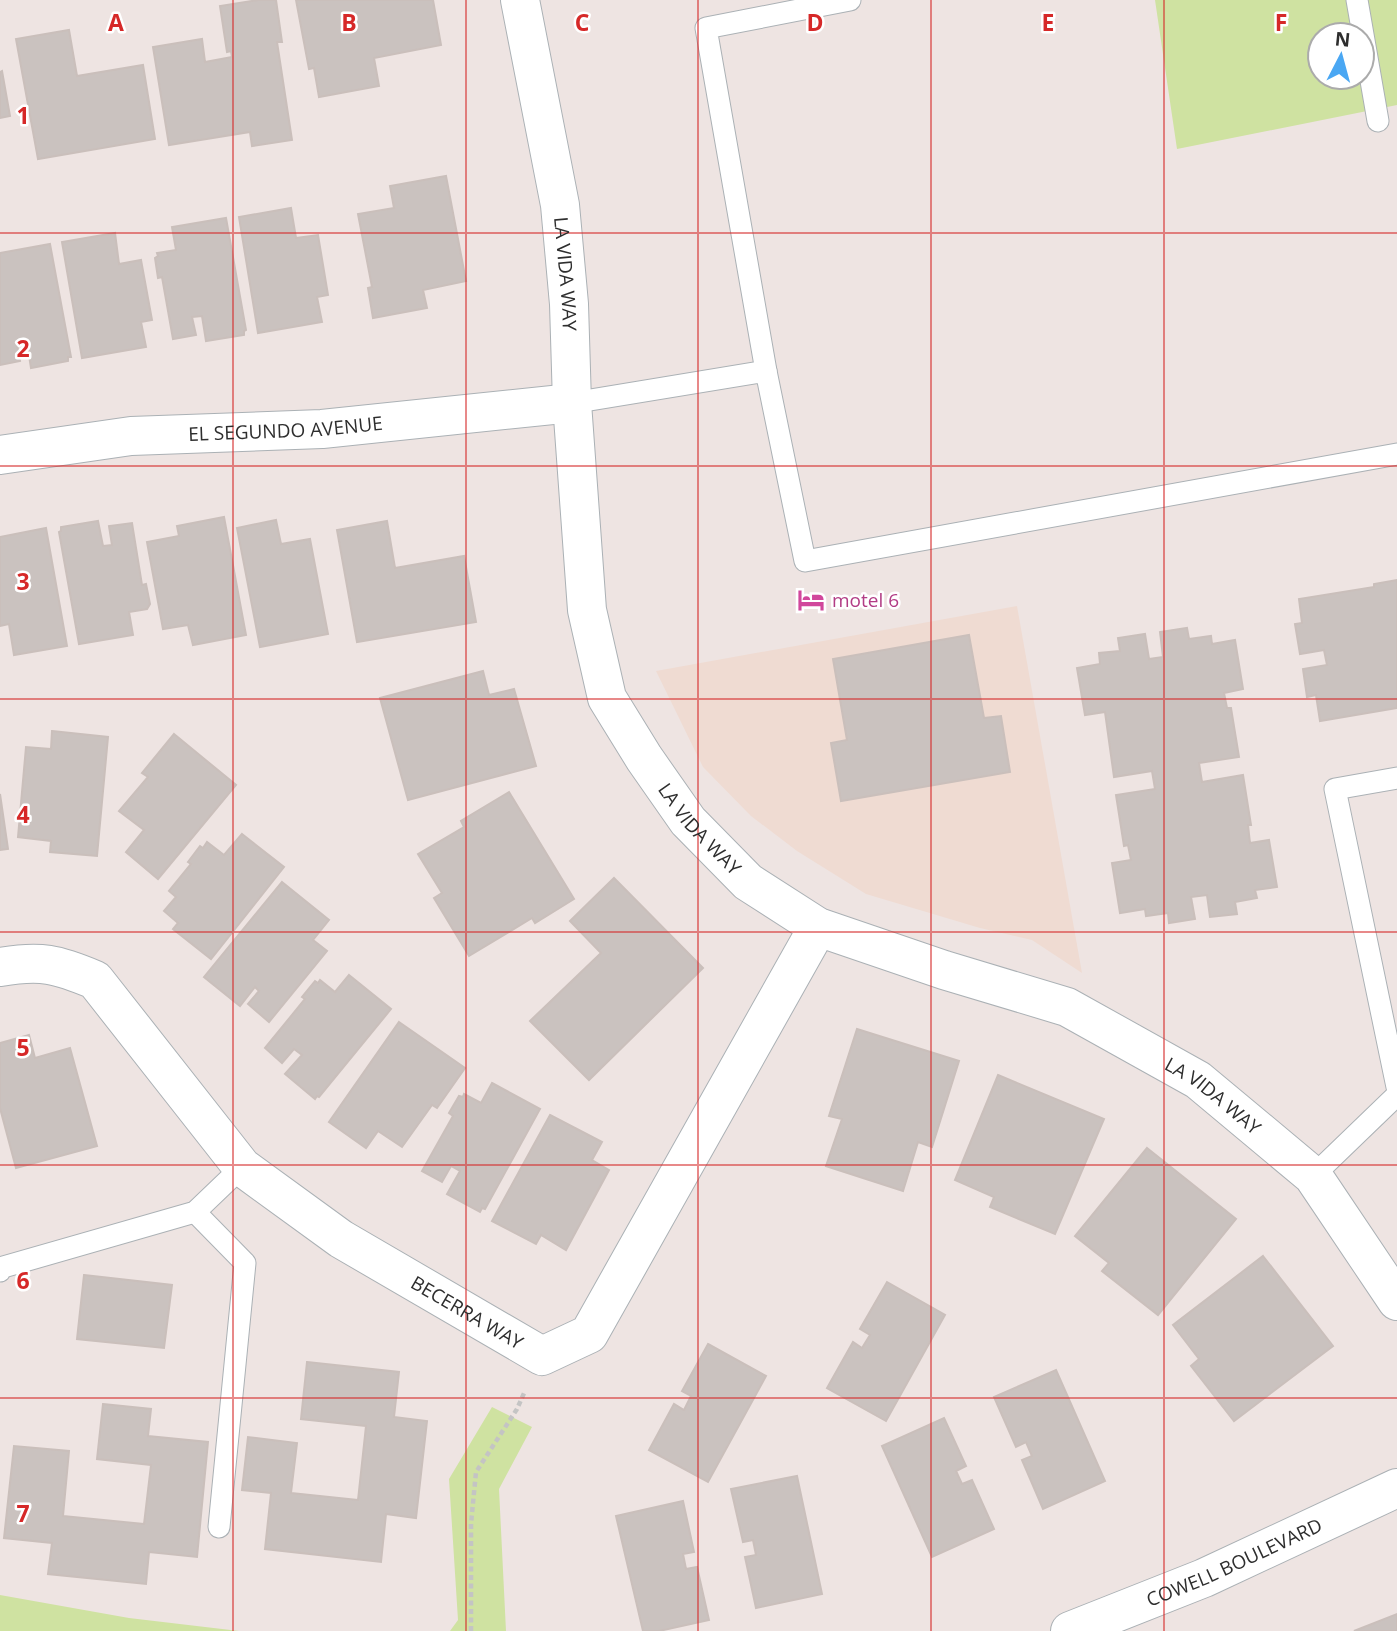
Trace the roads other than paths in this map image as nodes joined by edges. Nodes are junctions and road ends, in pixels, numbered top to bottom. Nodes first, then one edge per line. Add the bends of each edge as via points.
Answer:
1 (520, 0) edge
2 (850, 0) edge
3 (1357, 0) edge
4 (1378, 121) dead end
5 (766, 371) junction
6 (572, 403) junction
7 (1397, 454) edge
8 (0, 455) edge
9 (1397, 778) edge
10 (818, 927) junction
11 (0, 967) edge
12 (1397, 1087) edge
13 (1397, 1095) edge
14 (242, 1167) junction
15 (1313, 1176) junction
16 (195, 1212) junction
17 (0, 1270) edge
18 (1397, 1301) edge
19 (1397, 1488) edge
20 (219, 1527) dead end
21 (1070, 1631) edge

1 - 6 street, LA VIDA WAY via 560,205
2 - 5 lane via 706,29
3 - 4 lane
5 - 6 lane
5 - 7 lane via 805,561
6 - 8 street, EL SEGUNDO AVENUE via 322,429 131,436
6 - 10 street, LA VIDA WAY via 587,610 607,698 688,821 748,882
9 - 12 lane via 1335,789
10 - 14 street, BECERRA WAY via 589,1334 542,1356 341,1239
10 - 15 street, LA VIDA WAY via 1067,1007 1198,1080
11 - 14 street, BECERRA WAY via 27,962 63,966 95,979
13 - 15 lane
14 - 16 lane
15 - 18 street, LA VIDA WAY
16 - 17 lane
16 - 20 lane via 245,1263
19 - 21 street, COWELL BOULEVARD via 1204,1578

